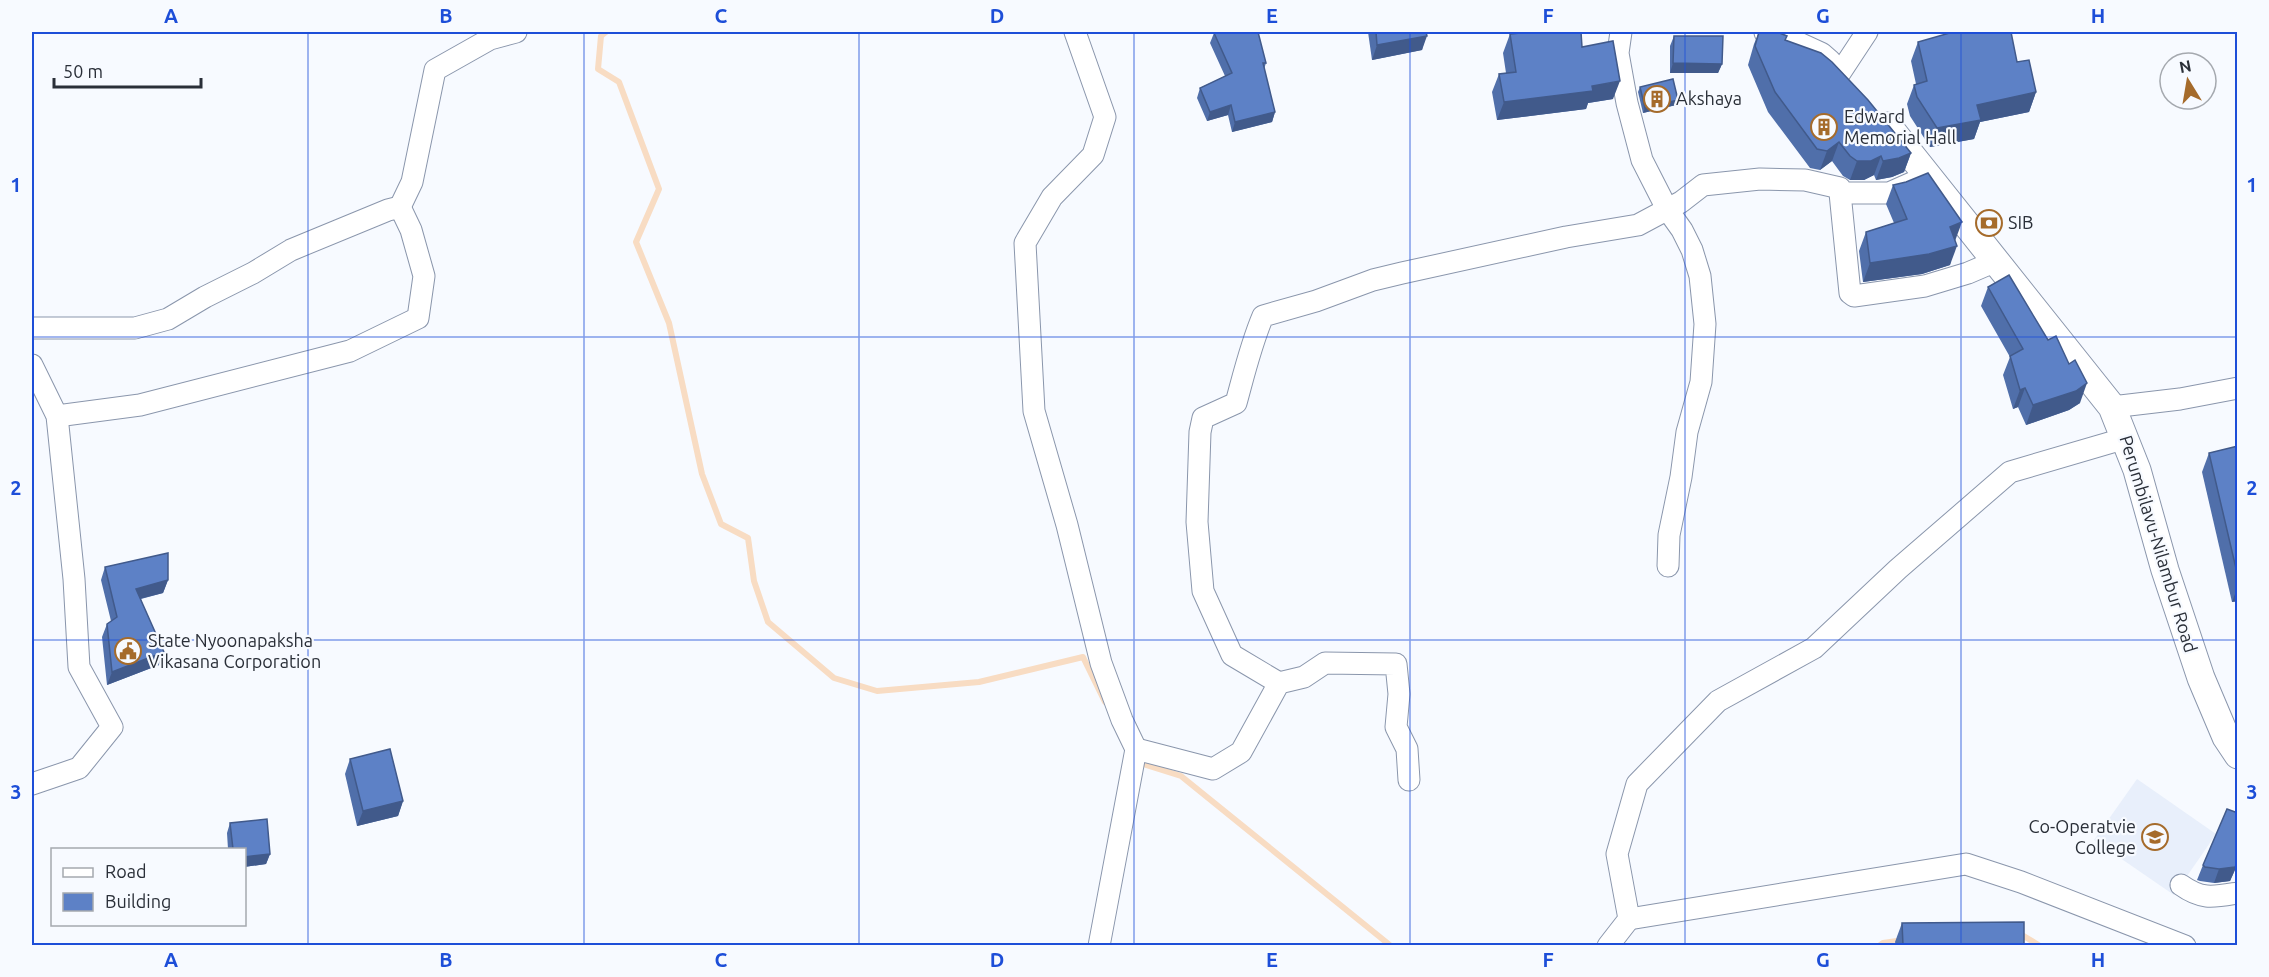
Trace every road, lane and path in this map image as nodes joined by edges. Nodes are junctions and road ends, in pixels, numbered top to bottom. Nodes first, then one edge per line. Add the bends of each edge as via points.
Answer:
1 (516, 32) edge
2 (1075, 32) edge
3 (1621, 32) edge
4 (1768, 32) edge
5 (1867, 32) edge
6 (1854, 89) junction
7 (1926, 173) junction
8 (1840, 193) junction
9 (400, 207) junction
10 (1667, 209) junction
11 (1996, 261) junction
12 (32, 328) edge
13 (32, 365) edge
14 (2238, 388) edge
15 (2112, 407) junction
16 (57, 416) junction
17 (2126, 438) junction
18 (1668, 567) dead end
19 (1279, 683) junction
20 (1136, 749) junction
21 (2238, 755) edge
22 (1409, 780) dead end
23 (32, 784) edge
24 (2181, 885) dead end
25 (2238, 893) edge
26 (1629, 919) junction
27 (1099, 945) edge
28 (1608, 945) edge
29 (2185, 945) edge

1 - 9 street via 490,39 435,70 412,182
2 - 20 street via 1105,117 1093,155 1052,197 1025,243 1034,411 1101,663
3 - 10 street via 1618,53 1642,160
4 - 6 main road, Perumbilavu-Nilambur Road via 1820,56
5 - 6 street
6 - 7 main road, Perumbilavu-Nilambur Road
7 - 8 street via 1913,184 1889,193
7 - 11 main road, Perumbilavu-Nilambur Road
8 - 10 street via 1840,188 1805,180 1760,179 1703,185
8 - 11 street via 1850,293 1854,296 1925,286
9 - 12 street via 291,250 151,325
9 - 16 street via 424,276 418,318 350,351 140,405
10 - 18 street via 1692,250 1700,276 1705,324 1701,382 1687,432 1669,535
10 - 19 street via 1638,225 1373,280 1263,316 1236,403 1203,418 1197,522 1203,591 1232,655
11 - 15 main road, Perumbilavu-Nilambur Road
13 - 16 street
14 - 15 street
15 - 17 main road, Perumbilavu-Nilambur Road
16 - 23 street via 79,667 112,727 79,768
17 - 21 main road, Perumbilavu-Nilambur Road via 2194,659 2214,711
17 - 26 street via 2010,472 1814,648 1718,701 1637,784 1617,854
19 - 20 street via 1241,752 1213,769
19 - 22 street via 1304,676 1325,663 1396,664 1396,727 1407,749
20 - 27 street
24 - 25 street via 2206,897
26 - 28 street
26 - 29 street via 1966,864

